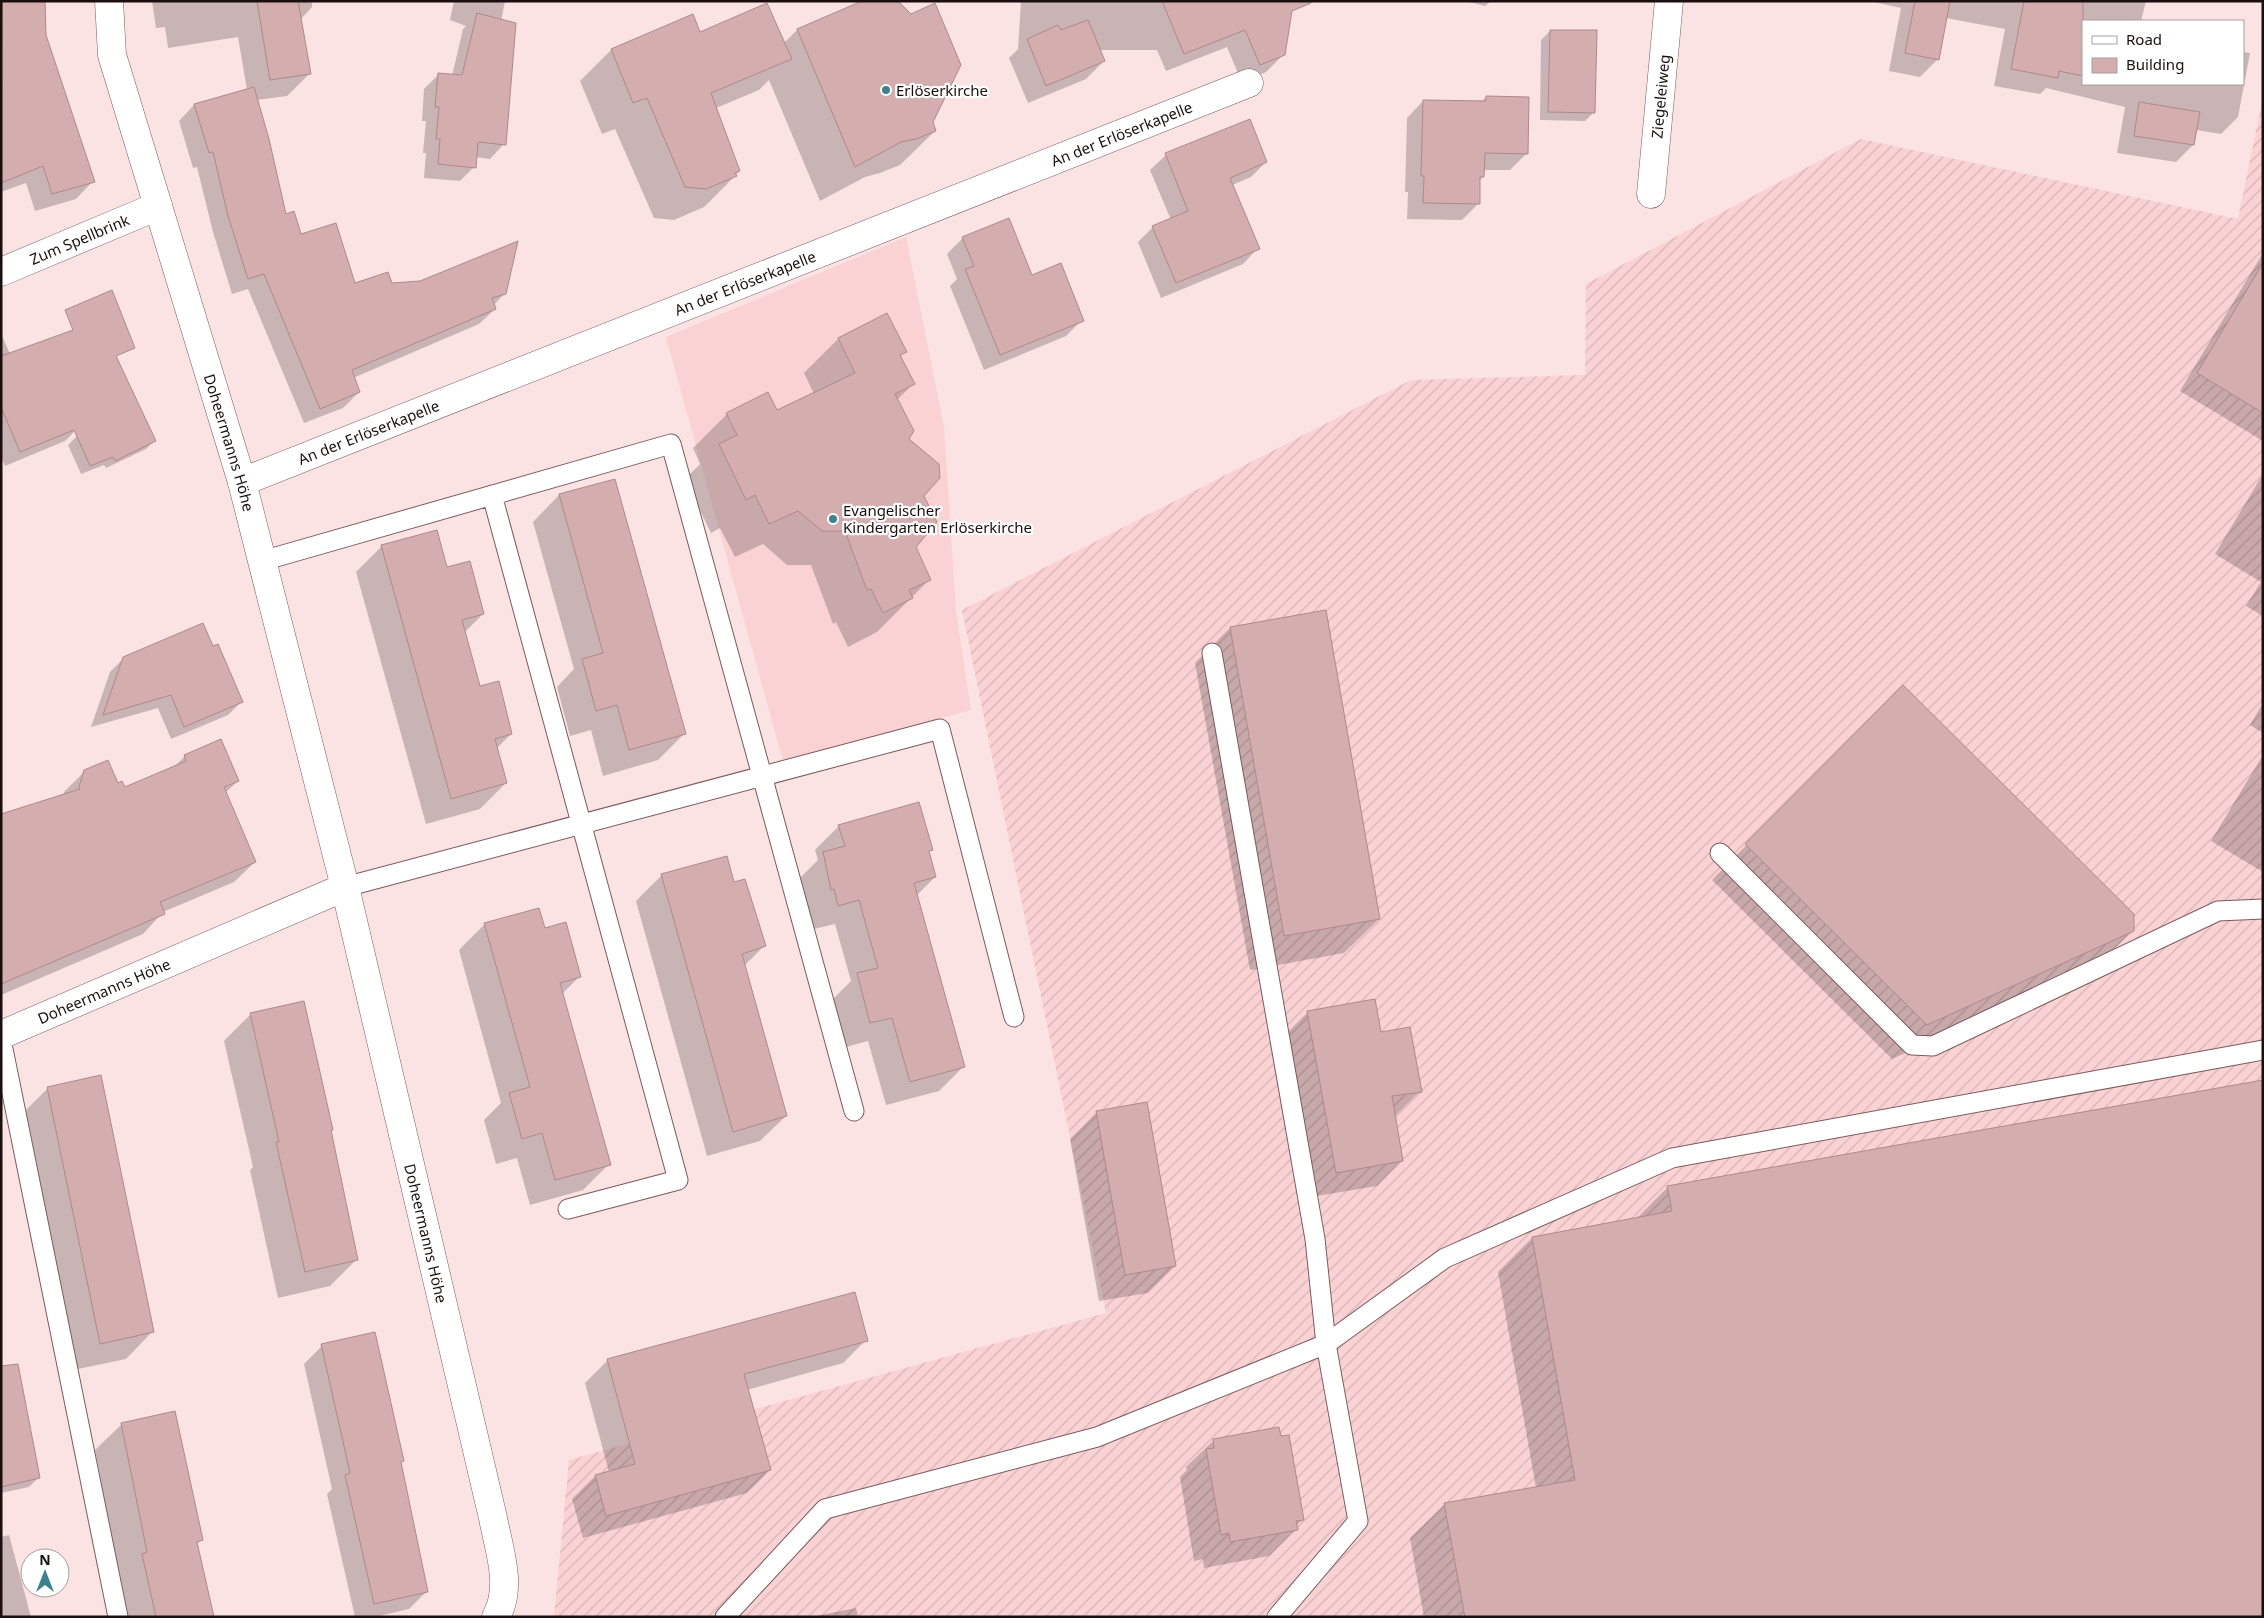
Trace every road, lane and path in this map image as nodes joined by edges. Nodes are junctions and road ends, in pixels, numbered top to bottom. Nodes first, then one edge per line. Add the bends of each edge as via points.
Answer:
1 (109, 1) edge
2 (1669, 1) edge
3 (1249, 83) dead end
4 (1651, 194) dead end
5 (158, 206) junction
6 (1, 272) edge
7 (242, 482) junction
8 (492, 495) junction
9 (262, 561) junction
10 (1212, 653) dead end
11 (761, 776) junction
12 (582, 824) junction
13 (1720, 854) dead end
14 (344, 887) junction
15 (2263, 909) edge
16 (1014, 1017) dead end
17 (1, 1035) edge
18 (1, 1039) edge
19 (2263, 1050) edge
20 (854, 1110) dead end
21 (568, 1209) dead end
22 (1326, 1344) junction
23 (118, 1617) edge
24 (496, 1617) edge
25 (725, 1617) edge
26 (1277, 1617) edge

1 - 5 street, Doheermanns Höhe via 112,55
2 - 4 street, Ziegeleiweg
3 - 7 street, An der Erlöserkapelle
5 - 6 street, Zum Spellbrink
5 - 7 street, Doheermanns Höhe
7 - 9 street, Doheermanns Höhe
8 - 9 lane
8 - 11 lane via 671,444
8 - 12 lane
9 - 14 street, Doheermanns Höhe
10 - 22 lane via 1315,1239
11 - 12 lane
11 - 16 lane via 940,729
11 - 20 lane
12 - 14 lane
12 - 21 lane via 678,1180
13 - 15 lane via 1912,1045 1933,1046 2218,911
14 - 17 street, Doheermanns Höhe
14 - 24 street, Doheermanns Höhe via 482,1467 505,1578 503,1606
18 - 23 lane
19 - 22 lane via 1672,1158 1445,1258
22 - 25 lane via 1097,1437 825,1509
22 - 26 lane via 1358,1521

